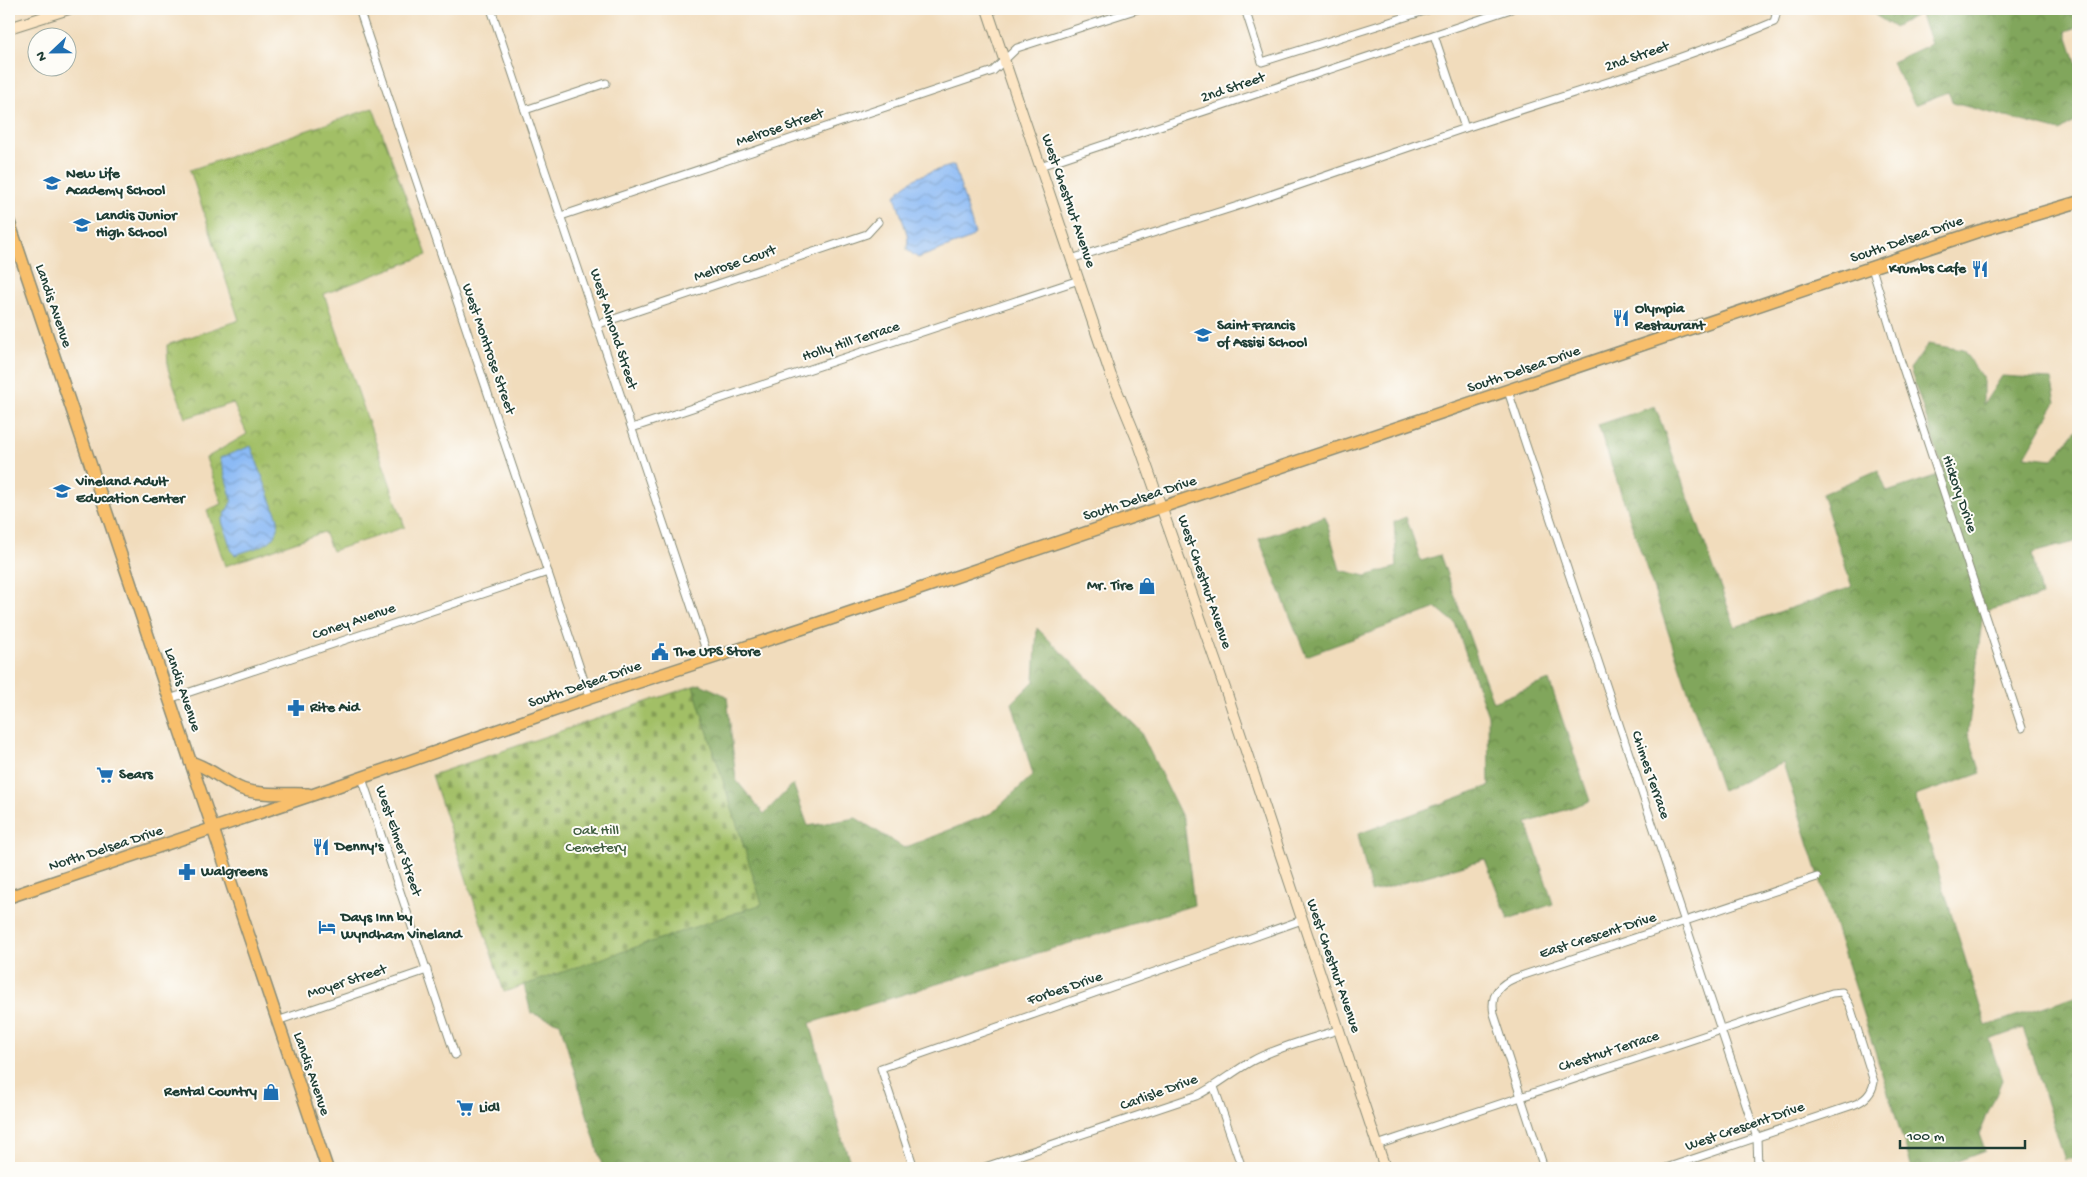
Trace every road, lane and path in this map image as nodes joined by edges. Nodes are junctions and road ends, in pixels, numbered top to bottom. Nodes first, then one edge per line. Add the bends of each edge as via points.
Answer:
1 (69, 9) edge
2 (359, 9) edge
3 (491, 9) edge
4 (987, 9) edge
5 (1138, 9) edge
6 (1245, 9) edge
7 (1431, 9) edge
8 (1511, 9) edge
9 (1774, 9) edge
10 (9, 28) edge
11 (1434, 35) junction
12 (1005, 61) junction
13 (606, 83) dead end
14 (525, 110) junction
15 (1465, 128) junction
16 (1040, 166) junction
17 (2078, 202) edge
18 (561, 216) junction
19 (9, 222) edge
20 (878, 222) dead end
21 (1072, 259) junction
22 (1872, 268) junction
23 (1079, 280) junction
24 (596, 326) junction
25 (1508, 392) junction
26 (632, 428) junction
27 (1162, 507) junction
28 (548, 572) junction
29 (709, 659) junction
30 (169, 698) junction
31 (590, 698) junction
32 (2022, 728) dead end
33 (190, 762) junction
34 (362, 778) junction
35 (315, 794) junction
36 (212, 829) junction
37 (1817, 877) dead end
38 (9, 897) edge
39 (1302, 920) junction
40 (1686, 921) junction
41 (427, 970) junction
42 (1847, 1000) joint
43 (276, 1021) junction
44 (1722, 1029) junction
45 (1338, 1030) junction
46 (455, 1055) dead end
47 (1214, 1087) junction
48 (1521, 1096) junction
49 (1757, 1138) junction
50 (1377, 1145) junction
51 (326, 1168) edge
52 (914, 1168) edge
53 (982, 1168) edge
54 (1242, 1168) edge
55 (1385, 1168) edge
56 (1544, 1168) edge
57 (1666, 1168) edge
58 (1758, 1168) edge

1 - 10 street
2 - 28 street, West Montrose Street
3 - 14 street, West Almond Street
4 - 12 street, West Chestnut Avenue
5 - 12 street, Melrose Street via 1017,48
6 - 7 street via 1262,62
8 - 11 street, 2nd Street
9 - 15 street, 2nd Street via 1776,18 1770,25
11 - 15 street
11 - 16 street, 2nd Street
12 - 16 street, West Chestnut Avenue
12 - 18 street, Melrose Street via 993,71
13 - 14 street
14 - 18 street, West Almond Street
15 - 21 street, 2nd Street
16 - 21 street, West Chestnut Avenue
17 - 22 main road, South Delsea Drive
18 - 24 street, West Almond Street
19 - 30 main road, Landis Avenue
20 - 24 street, Melrose Court via 867,234
21 - 23 street, West Chestnut Avenue
22 - 25 main road, South Delsea Drive
22 - 32 street, Hickory Drive
23 - 26 street, Holly Hill Terrace
23 - 27 street, West Chestnut Avenue via 1111,376
24 - 26 street, West Almond Street
25 - 27 main road, South Delsea Drive
25 - 40 street, Chimes Terrace
26 - 29 street, West Almond Street
27 - 29 main road, South Delsea Drive
27 - 39 street, West Chestnut Avenue
28 - 30 street, Coney Avenue
28 - 31 street, West Montrose Street
29 - 31 main road, South Delsea Drive
30 - 33 main road, Landis Avenue
31 - 34 main road, South Delsea Drive
33 - 35 main road via 203,766 241,789
33 - 36 main road, Landis Avenue
34 - 35 main road, South Delsea Drive
34 - 41 street, West Elmer Street
35 - 36 main road, South Delsea Drive
36 - 38 main road, North Delsea Drive
36 - 43 main road, Landis Avenue
37 - 40 street, East Crescent Drive
39 - 45 street, West Chestnut Avenue
39 - 52 street, Forbes Drive via 881,1068
40 - 44 street, Chimes Terrace
40 - 48 street, East Crescent Drive via 1515,978 1500,986 1494,996 1494,1014
41 - 43 street, Moyer Street
41 - 46 street, West Elmer Street
42 - 44 street, Chestnut Terrace via 1842,992 1832,992
42 - 49 street, West Crescent Drive via 1874,1082 1871,1092 1864,1100
43 - 51 main road, Landis Avenue
44 - 48 street, Chestnut Terrace
44 - 49 street, Chimes Terrace
45 - 47 street, Carlisle Drive via 1265,1055
45 - 50 street, West Chestnut Avenue
47 - 53 street, Carlisle Drive
47 - 54 street
48 - 50 street, Chestnut Terrace
48 - 56 street
49 - 57 street, West Crescent Drive
49 - 58 street, Chimes Terrace
50 - 55 street, West Chestnut Avenue

